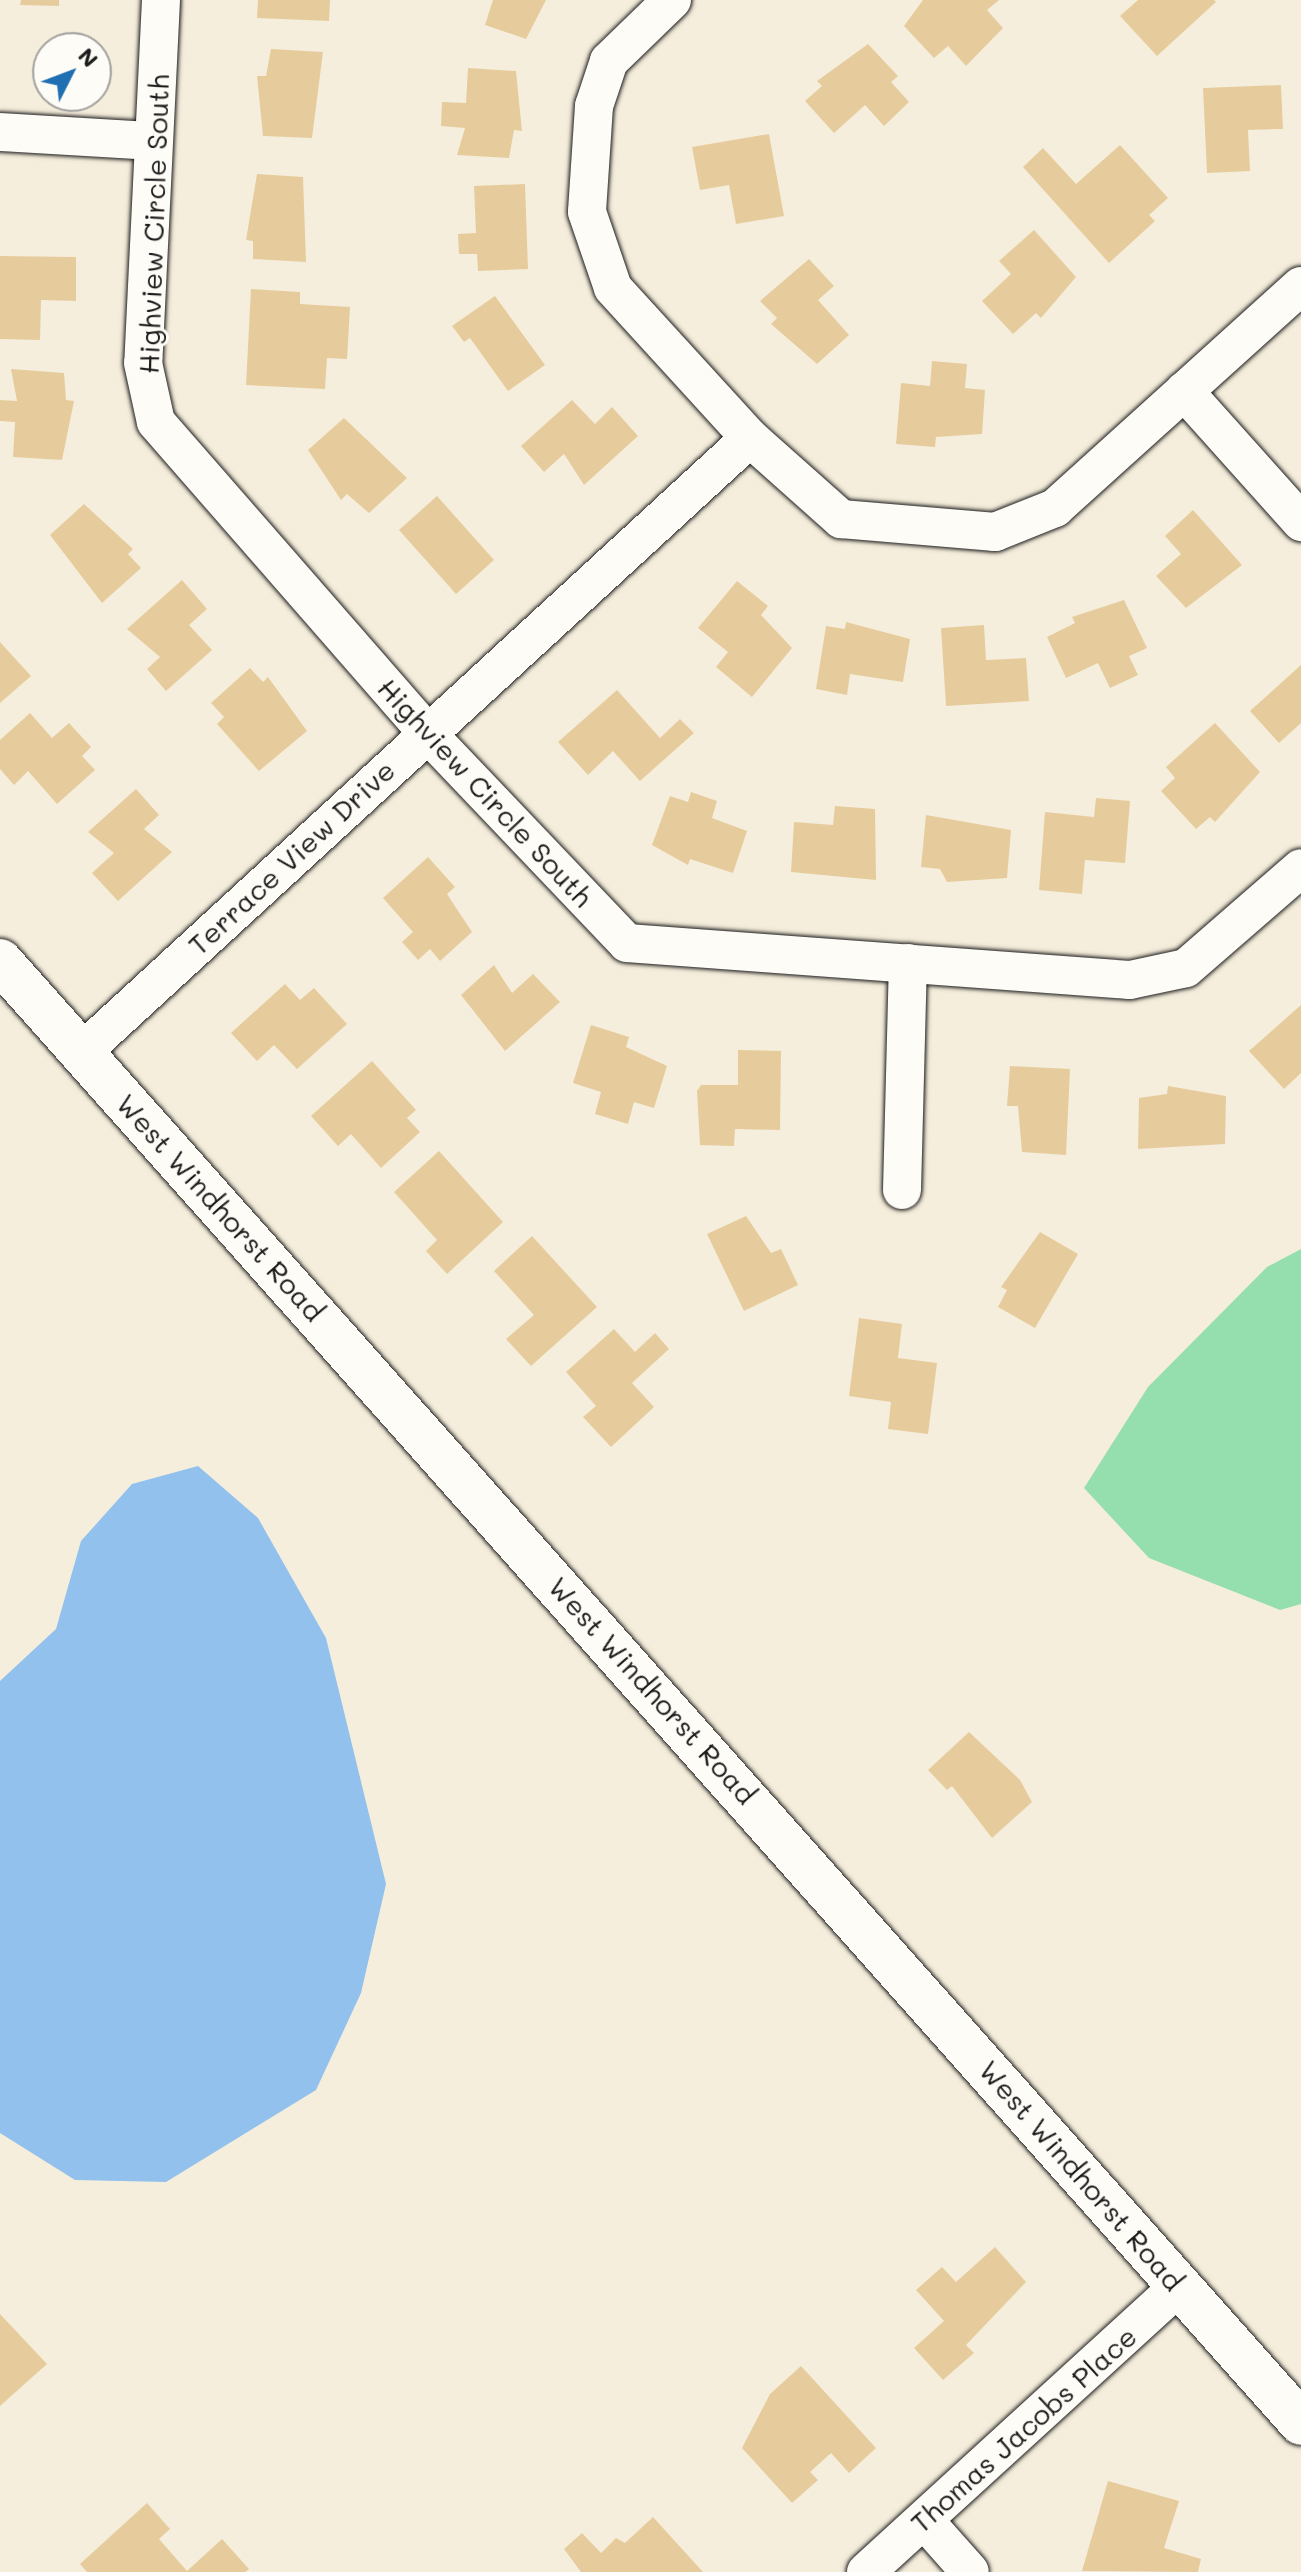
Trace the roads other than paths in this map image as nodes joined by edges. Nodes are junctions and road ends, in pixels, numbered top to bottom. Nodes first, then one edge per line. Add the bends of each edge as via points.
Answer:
1 (161, 0) edge
2 (672, 0) edge
3 (0, 132) edge
4 (152, 141) junction
5 (1301, 286) edge
6 (1184, 391) junction
7 (750, 438) junction
8 (1301, 522) edge
9 (426, 732) junction
10 (1301, 868) edge
11 (0, 961) edge
12 (908, 963) junction
13 (82, 1052) junction
14 (902, 1190) dead end
15 (1179, 2286) junction
16 (1301, 2423) edge
17 (924, 2520) junction
18 (866, 2572) edge
19 (970, 2572) edge

1 - 4 street, Highview Circle South
2 - 7 street via 609,61 594,106 587,212 613,288
3 - 4 street
4 - 9 street, Highview Circle South via 143,363 156,422
5 - 6 street
6 - 7 street via 1055,508 995,532 841,519
6 - 8 street
7 - 9 street, Terrace View Drive
9 - 12 street, Highview Circle South via 627,943
9 - 13 street, Terrace View Drive
10 - 12 street, Highview Circle South via 1186,968 1130,980
11 - 13 street, West Windhorst Road
12 - 14 street
13 - 15 street, West Windhorst Road
15 - 16 street, West Windhorst Road
15 - 17 street, Thomas Jacobs Place
17 - 18 street, Thomas Jacobs Place
17 - 19 street

